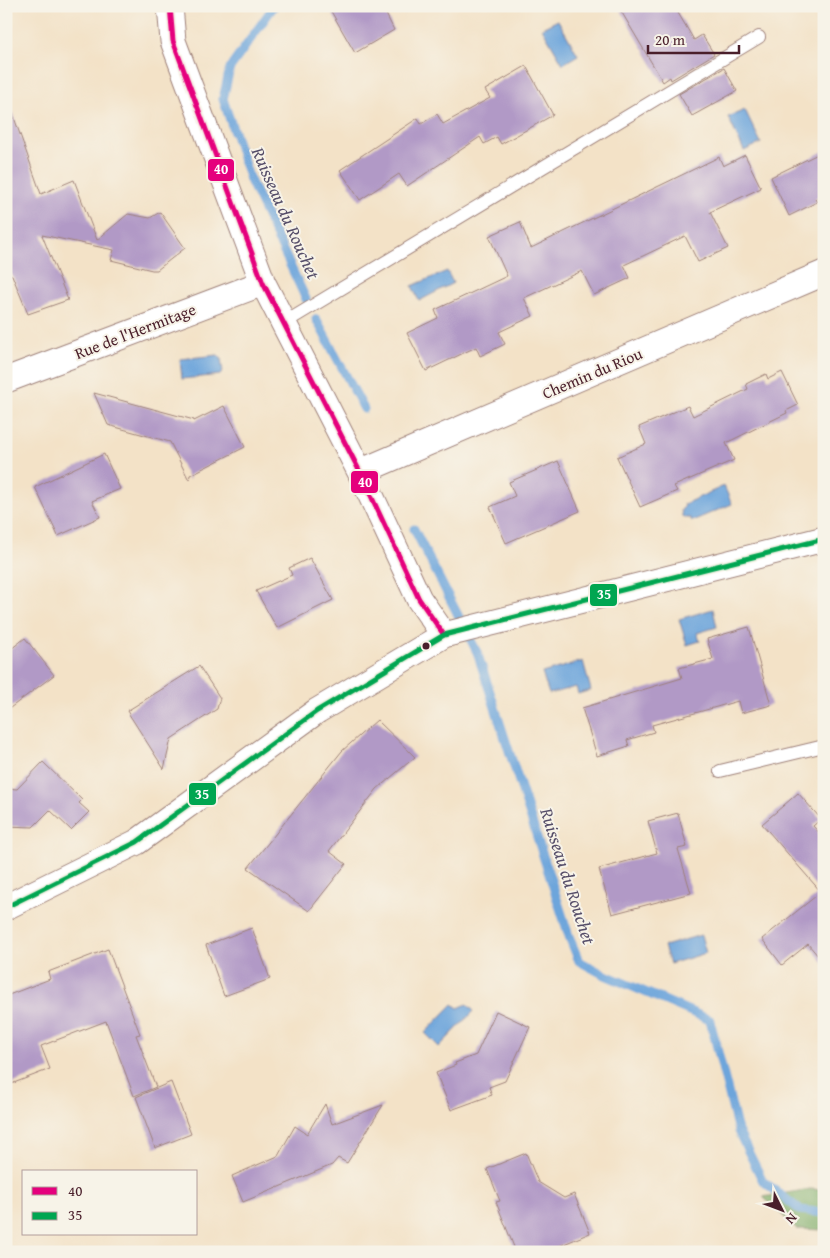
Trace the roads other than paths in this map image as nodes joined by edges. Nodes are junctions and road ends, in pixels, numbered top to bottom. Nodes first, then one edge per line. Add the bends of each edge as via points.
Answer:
1 (170, 6) edge
2 (759, 37) dead end
3 (824, 273) edge
4 (263, 283) junction
5 (284, 323) junction
6 (6, 380) edge
7 (360, 472) junction
8 (824, 539) edge
9 (458, 632) junction
10 (824, 746) edge
11 (720, 771) dead end
12 (6, 907) edge

1 - 4 street via 172,41
2 - 5 lane
3 - 7 street, Chemin du Riou
4 - 5 street
4 - 6 street, Rue de l'Hermitage
5 - 7 street
7 - 9 street via 419,598
8 - 9 street
9 - 12 street via 317,711 137,842
10 - 11 lane

